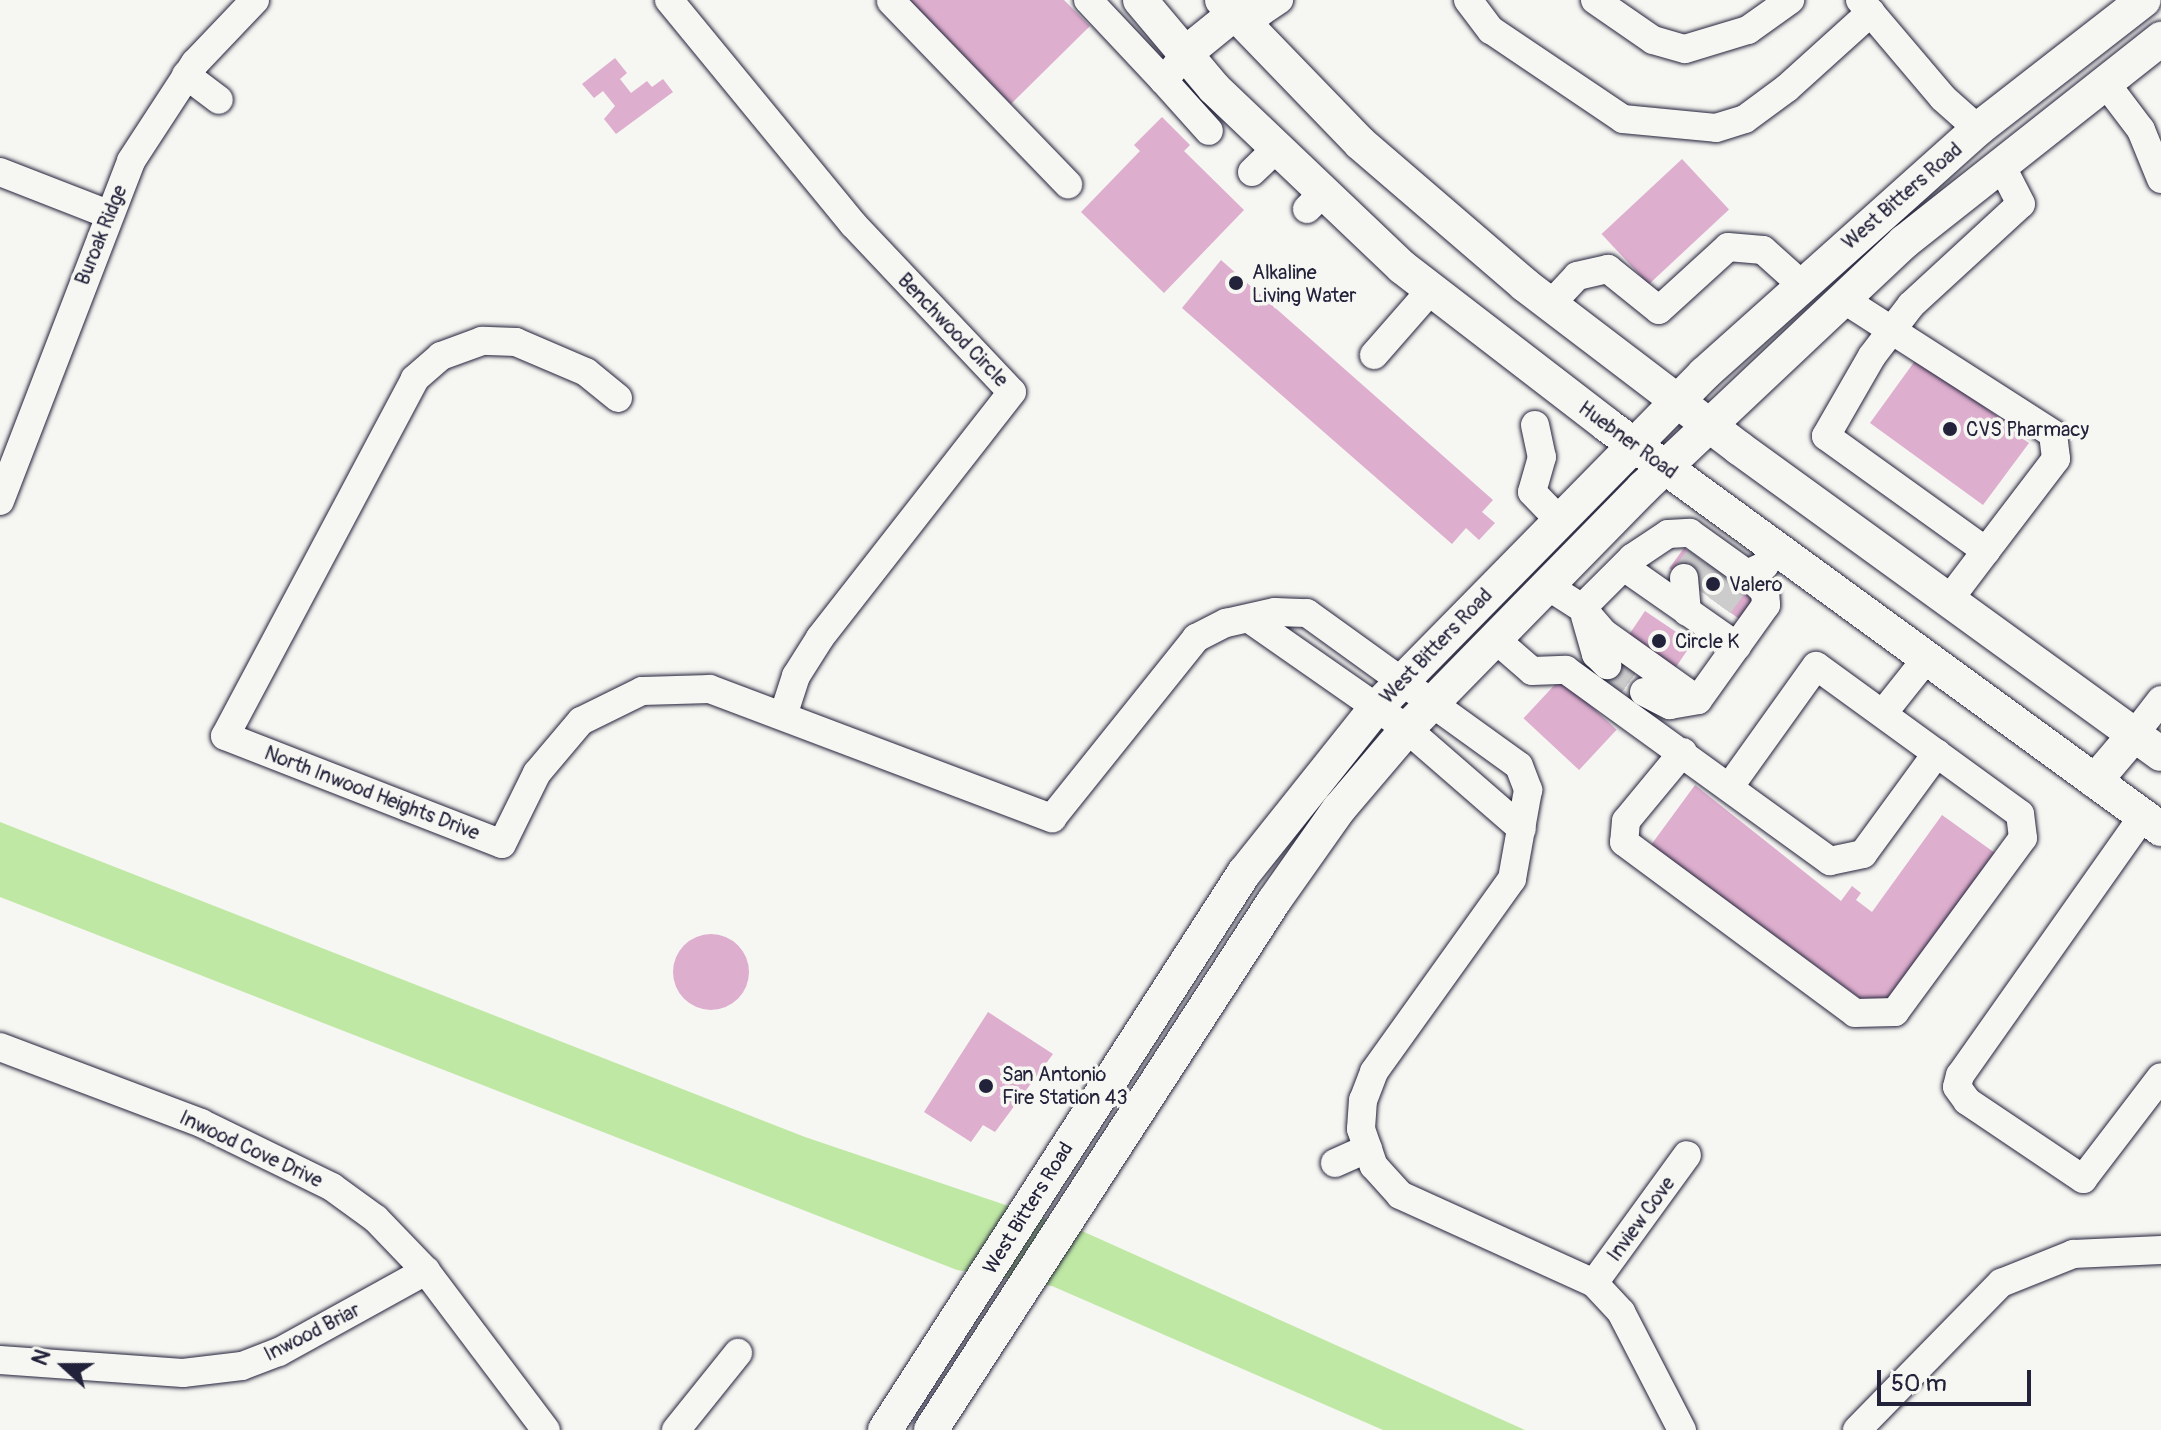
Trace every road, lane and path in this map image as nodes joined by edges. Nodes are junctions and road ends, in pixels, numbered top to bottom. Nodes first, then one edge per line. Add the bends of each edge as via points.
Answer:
1 (255, 0) edge
2 (669, 0) edge
3 (1088, 0) edge
4 (1140, 0) edge
5 (1279, 0) edge
6 (1468, 0) edge
7 (1595, 0) edge
8 (1790, 0) edge
9 (2144, 0) edge
10 (891, 1) edge
11 (1232, 5) edge
12 (1866, 6) edge
13 (2161, 39) edge
14 (1186, 53) junction
15 (186, 75) junction
16 (1164, 81) junction
17 (2104, 81) junction
18 (219, 100) dead end
19 (1978, 129) junction
20 (1209, 131) dead end
21 (2000, 163) junction
22 (0, 172) edge
23 (2161, 179) edge
24 (1068, 184) dead end
25 (108, 214) junction
26 (1802, 285) junction
27 (1843, 299) junction
28 (1551, 304) junction
29 (1416, 309) junction
30 (1890, 332) junction
31 (1374, 355) dead end
32 (618, 398) dead end
33 (1677, 401) junction
34 (1535, 425) dead end
35 (1709, 425) junction
36 (1634, 445) junction
37 (1665, 467) junction
38 (0, 501) edge
39 (1729, 514) junction
40 (1559, 520) junction
41 (1603, 528) junction
42 (1776, 549) junction
43 (1986, 551) junction
44 (1628, 562) junction
45 (1713, 578) junction
46 (1546, 585) junction
47 (1948, 601) junction
48 (1582, 608) junction
49 (1251, 620) junction
50 (1319, 621) junction
51 (1494, 638) junction
52 (1737, 646) junction
53 (1295, 652) junction
54 (1927, 658) junction
55 (1607, 665) tunnel mouth
56 (1403, 678) junction
57 (1644, 692) tunnel mouth
58 (1434, 700) junction
59 (1698, 700) junction
60 (2161, 700) edge
61 (1375, 709) junction
62 (1884, 712) junction
63 (784, 714) junction
64 (1407, 729) junction
65 (2148, 744) edge
66 (1683, 752) junction
67 (1937, 753) junction
68 (1508, 757) junction
69 (2095, 781) junction
70 (1730, 786) junction
71 (1479, 787) junction
72 (2152, 822) edge
73 (1522, 829) junction
74 (0, 1047) edge
75 (2161, 1077) edge
76 (1091, 1109) junction
77 (1123, 1129) junction
78 (1368, 1148) junction
79 (1687, 1155) dead end
80 (1335, 1163) dead end
81 (1037, 1194) junction
82 (1073, 1208) junction
83 (2161, 1250) edge
84 (426, 1271) junction
85 (1594, 1283) junction
86 (738, 1353) dead end
87 (0, 1360) edge
88 (546, 1430) edge
89 (676, 1430) edge
90 (885, 1430) edge
91 (931, 1430) edge
92 (1682, 1430) edge
93 (1857, 1430) edge

1 - 15 street, Buroak Ridge
2 - 63 street, Benchwood Circle via 853,224 1012,392 820,638 796,676
3 - 16 street
4 - 14 main road, Huebner Road
5 - 11 street via 1261,12
6 - 12 street via 1491,30 1623,119 1716,128 1745,119 1787,88
7 - 8 street via 1653,40 1685,49 1748,30
9 - 19 main road, West Bitters Road
10 - 24 street
11 - 14 main road
11 - 28 main road via 1360,143
12 - 19 street via 1943,98
13 - 17 main road, West Bitters Road
14 - 16 street
14 - 29 main road, Huebner Road via 1309,212
15 - 18 street
15 - 25 street, Buroak Ridge via 131,161
16 - 20 street
17 - 21 main road, West Bitters Road
17 - 23 street via 2141,130
19 - 21 main road
19 - 26 main road, West Bitters Road
21 - 27 main road, West Bitters Road
21 - 30 street via 2021,204 1911,305
22 - 25 street
25 - 38 street, Buroak Ridge
26 - 28 street via 1763,250 1728,247 1659,310 1608,269 1577,276
26 - 33 main road, West Bitters Road
27 - 30 street
27 - 35 main road, West Bitters Road
28 - 33 main road
29 - 31 street
29 - 36 main road, Huebner Road
30 - 43 street via 1826,436
30 - 43 street via 2053,434 2056,459
32 - 63 street, North Inwood Heights Drive via 586,372 516,342 482,341 441,356 415,379 225,736 502,844 556,745 610,703 675,686 710,689
33 - 35 main road
33 - 36 main road, West Bitters Road
34 - 40 street via 1542,457 1532,492
35 - 37 main road, West Bitters Road
35 - 47 main road
36 - 37 main road, Huebner Road
36 - 40 main road, West Bitters Road
37 - 39 main road, Huebner Road
37 - 41 main road, West Bitters Road
39 - 42 main road, Huebner Road
39 - 45 street
40 - 56 main road, West Bitters Road
41 - 44 street
41 - 46 main road, West Bitters Road
42 - 45 street via 1764,566
42 - 54 main road, Huebner Road
43 - 47 street
44 - 45 street
44 - 45 street via 1668,534 1690,533
44 - 48 street
45 - 52 street
45 - 52 street via 1767,600
46 - 48 street
46 - 51 main road, West Bitters Road
47 - 65 main road
48 - 55 street via 1596,654
48 - 59 street via 1605,634
49 - 50 street, North Inwood Heights Drive via 1275,612 1307,613
49 - 53 street
49 - 63 street, North Inwood Heights Drive via 1226,623 1181,653 1052,818
50 - 53 street
50 - 56 street, North Inwood Heights Drive
51 - 58 main road, West Bitters Road
51 - 66 street via 1532,671 1566,670
52 - 59 street
53 - 61 street
54 - 62 street
54 - 69 main road, Huebner Road
56 - 58 street, North Inwood Heights Drive
56 - 61 main road, West Bitters Road
57 - 59 street via 1670,705
58 - 64 main road, West Bitters Road
58 - 68 street, North Inwood Heights Drive
60 - 65 street
61 - 64 street
61 - 76 main road, West Bitters Road via 1244,873
62 - 67 street
62 - 70 street via 1816,666
64 - 71 street
64 - 77 main road, West Bitters Road via 1339,809
65 - 69 main road
66 - 67 street via 1626,821 1624,842 1855,1013 1895,1012 2023,838 2020,814
66 - 70 street
67 - 70 street via 1863,854 1830,861
68 - 71 street
68 - 73 street via 1519,766 1528,790
69 - 72 main road, Huebner Road
71 - 73 street
72 - 75 street via 1960,1075 1957,1087 1967,1101 2083,1179
73 - 78 street via 1512,879 1374,1072 1363,1100 1361,1129
74 - 84 street, Inwood Cove Drive via 201,1123 298,1167 376,1219
76 - 77 street
76 - 81 main road, West Bitters Road
77 - 82 main road, West Bitters Road
78 - 80 street
78 - 85 street via 1374,1166 1400,1195
79 - 85 street, Inview Cove
81 - 82 street
81 - 90 main road, West Bitters Road
82 - 91 main road, West Bitters Road
83 - 93 street via 2073,1254 2001,1283
84 - 87 street, Inwood Briar via 242,1366 183,1373
84 - 88 street, Inwood Cove Drive
85 - 92 street via 1621,1312
86 - 89 street

